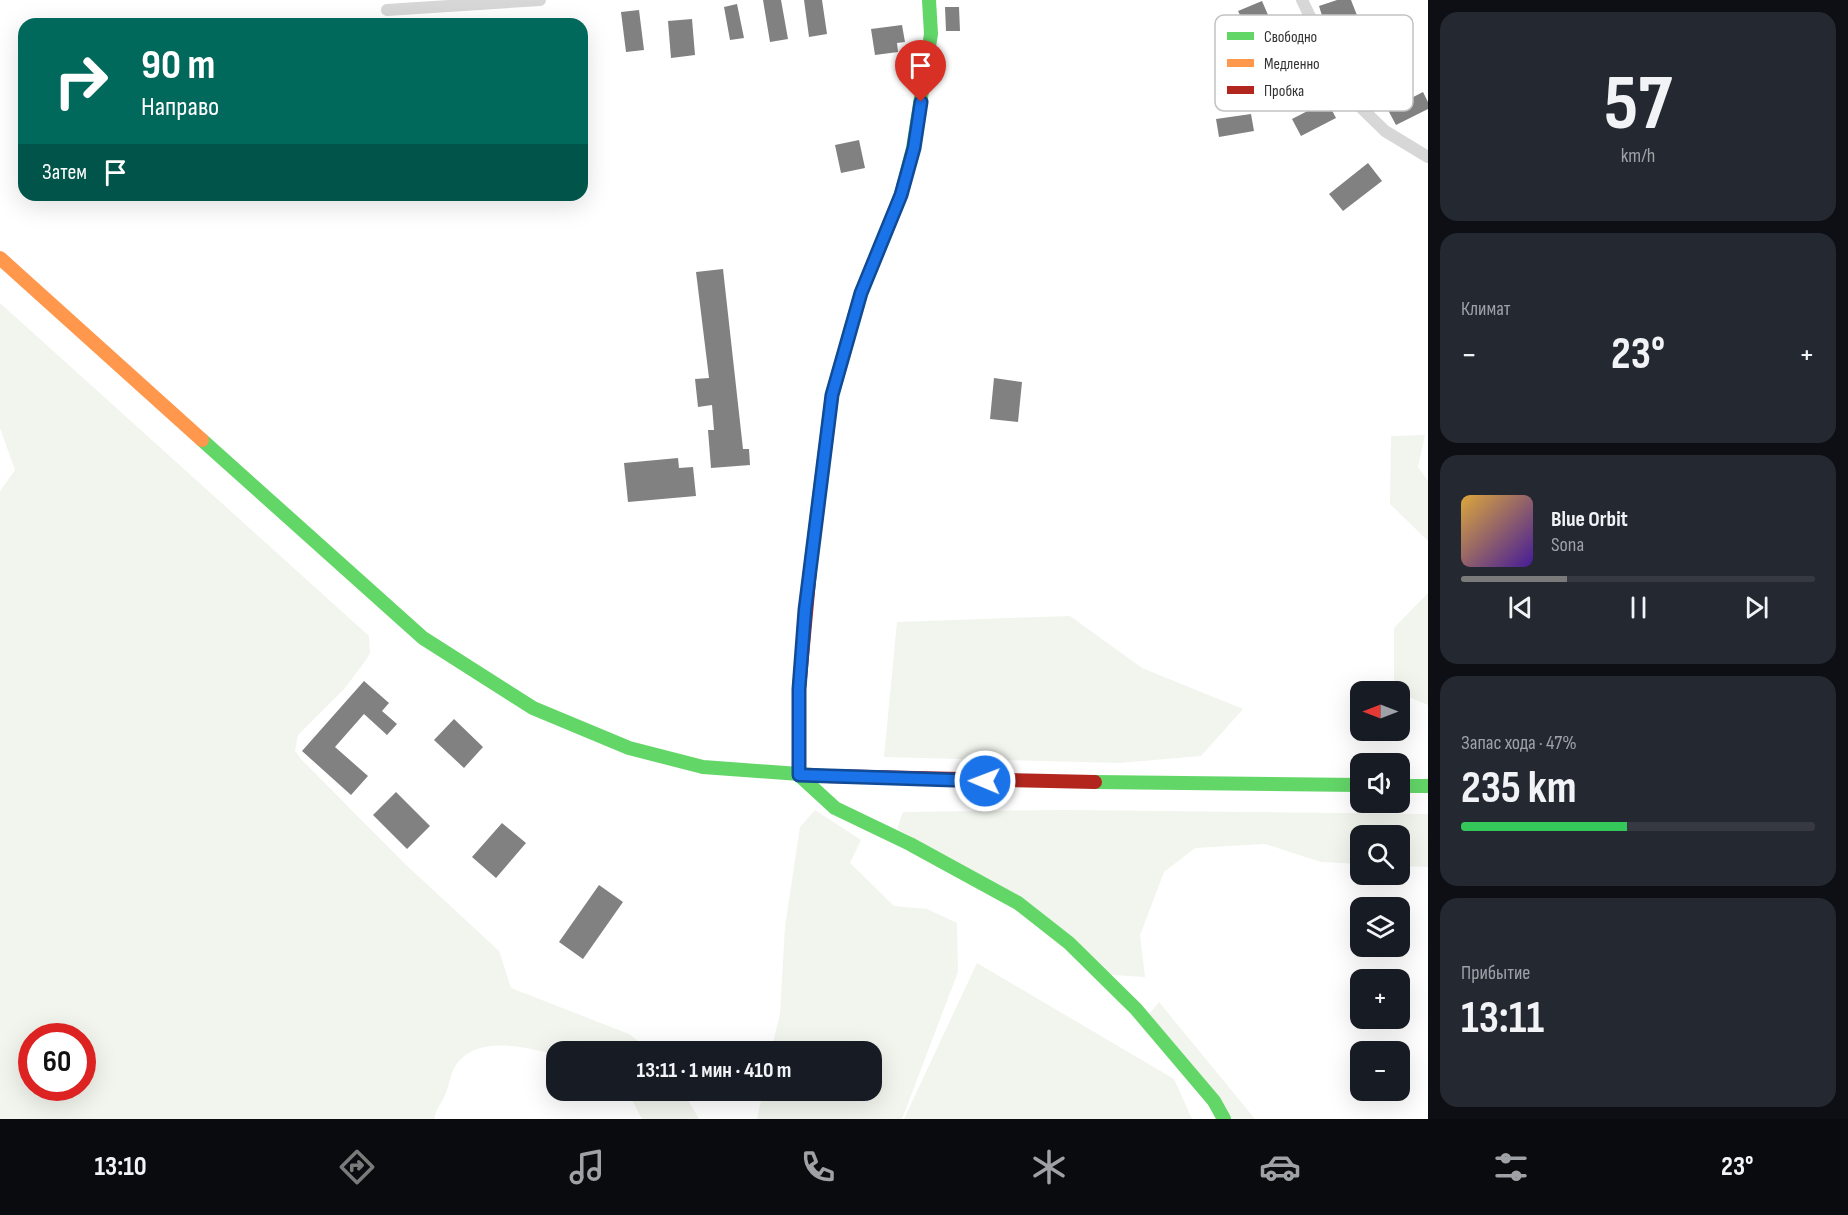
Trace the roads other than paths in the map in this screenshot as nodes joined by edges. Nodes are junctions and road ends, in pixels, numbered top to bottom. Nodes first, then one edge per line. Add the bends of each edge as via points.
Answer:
1 (540, 0) edge
2 (929, 0) edge
3 (1302, 0) edge
4 (387, 10) dead end
5 (1309, 15) edge
6 (1364, 111) edge
7 (1428, 157) edge
8 (0, 258) edge
9 (799, 775) junction
10 (1350, 785) edge
11 (1410, 786) edge
12 (1428, 786) edge
13 (1224, 1119) edge

1 - 4 street
2 - 9 main road via 931,34 914,148 901,195 861,293 832,395 805,610 799,689
3 - 5 street
6 - 7 street via 1385,131
8 - 9 main road via 423,638 533,708 629,748 703,767
9 - 10 main road
9 - 13 main road via 835,808 1018,903 1069,943 1136,1010 1214,1101
11 - 12 main road

